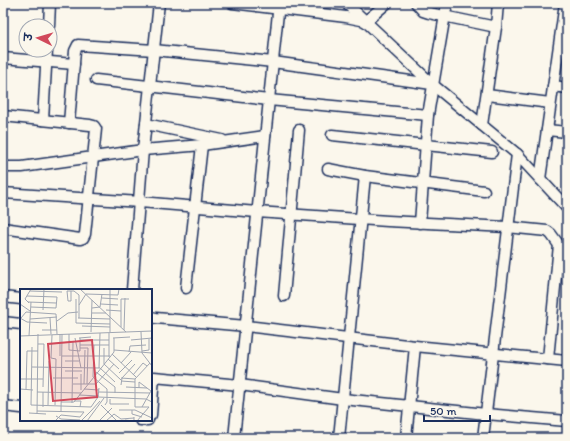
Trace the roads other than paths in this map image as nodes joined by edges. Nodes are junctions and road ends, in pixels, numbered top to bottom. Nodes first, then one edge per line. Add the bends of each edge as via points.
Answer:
1 (50, 3) edge
2 (159, 3) edge
3 (232, 3) edge
4 (346, 3) edge
5 (386, 3) edge
6 (416, 3) edge
7 (447, 3) edge
8 (498, 3) edge
9 (565, 3) edge
10 (279, 6) edge
11 (444, 16) junction
12 (49, 18) edge
13 (366, 21) junction
14 (496, 27) junction
15 (154, 50) junction
16 (3, 58) edge
17 (47, 58) edge
18 (47, 62) junction
19 (273, 62) junction
20 (74, 64) junction
21 (96, 80) dead end
22 (432, 84) junction
23 (150, 86) junction
24 (553, 86) junction
25 (567, 88) edge
26 (487, 95) junction
27 (269, 100) junction
28 (550, 103) junction
29 (428, 115) junction
30 (3, 116) edge
31 (43, 120) junction
32 (69, 123) junction
33 (146, 124) junction
34 (482, 125) junction
35 (299, 130) dead end
36 (547, 130) junction
37 (567, 132) edge
38 (332, 135) dead end
39 (265, 136) junction
40 (228, 141) junction
41 (425, 145) junction
42 (202, 146) junction
43 (144, 150) junction
44 (492, 152) dead end
45 (517, 154) junction
46 (92, 157) junction
47 (3, 166) edge
48 (328, 170) dead end
49 (365, 176) junction
50 (540, 179) junction
51 (424, 184) junction
52 (484, 191) dead end
53 (3, 193) edge
54 (88, 199) junction
55 (140, 202) junction
56 (196, 207) junction
57 (567, 208) edge
58 (257, 212) junction
59 (292, 215) junction
60 (360, 219) junction
61 (420, 223) junction
62 (507, 227) junction
63 (3, 228) edge
64 (563, 246) edge
65 (186, 288) dead end
66 (132, 289) edge
67 (284, 296) dead end
68 (3, 297) edge
69 (20, 299) edge
70 (152, 317) edge
71 (3, 322) edge
72 (20, 324) edge
73 (246, 326) junction
74 (348, 339) junction
75 (415, 346) junction
76 (494, 354) junction
77 (548, 359) junction
78 (567, 361) edge
79 (240, 385) junction
80 (343, 399) junction
81 (152, 402) edge
82 (3, 406) edge
83 (409, 406) junction
84 (20, 408) edge
85 (486, 414) junction
86 (567, 421) edge
87 (234, 438) edge
88 (339, 438) edge
89 (406, 438) edge
90 (483, 438) edge

1 - 12 street
2 - 15 street
3 - 10 street
4 - 13 street
5 - 13 street
6 - 11 street via 423,11
7 - 11 street
8 - 14 street
9 - 24 street
10 - 13 street
10 - 19 street
11 - 14 street
11 - 22 street
13 - 22 street
14 - 26 street
15 - 19 street
15 - 20 street via 78,45
15 - 23 street
16 - 18 street
17 - 18 street
18 - 20 street
18 - 31 street
19 - 22 street
19 - 27 street
20 - 32 street
21 - 23 street
22 - 29 street
22 - 34 street
23 - 27 street
23 - 33 street
24 - 25 street
24 - 28 street
26 - 28 street
26 - 34 street
27 - 29 street
27 - 39 street
28 - 36 street
29 - 41 street
30 - 31 street
31 - 32 street
32 - 46 street via 94,126 96,129
33 - 40 street
33 - 43 street
34 - 45 street
35 - 59 street
36 - 37 street
36 - 50 street
38 - 41 street
39 - 40 street
39 - 58 street
40 - 42 street
41 - 44 street
41 - 51 street
42 - 43 street
42 - 56 street
43 - 46 street
43 - 55 street
45 - 50 street
45 - 62 street
46 - 47 street via 22,167
46 - 54 street
48 - 49 street
49 - 51 street
49 - 60 street
50 - 57 street
51 - 52 street
51 - 61 street
53 - 54 street
54 - 55 street
54 - 63 street via 83,238
55 - 56 street
55 - 66 street
56 - 58 street
56 - 65 street
58 - 59 street
58 - 73 street
59 - 60 street
59 - 67 street
60 - 61 street
60 - 74 street
61 - 62 street
62 - 64 street via 547,231
62 - 76 street
64 - 77 street
68 - 69 street
70 - 73 street
71 - 72 street
73 - 74 street
73 - 79 street
74 - 75 street
74 - 80 street
75 - 76 street
75 - 83 street
76 - 77 street
76 - 85 street
77 - 78 street
79 - 80 street
79 - 81 street via 154,377
79 - 87 street
80 - 83 street
80 - 88 street
82 - 84 street
83 - 85 street
83 - 89 street
85 - 86 street
85 - 90 street

